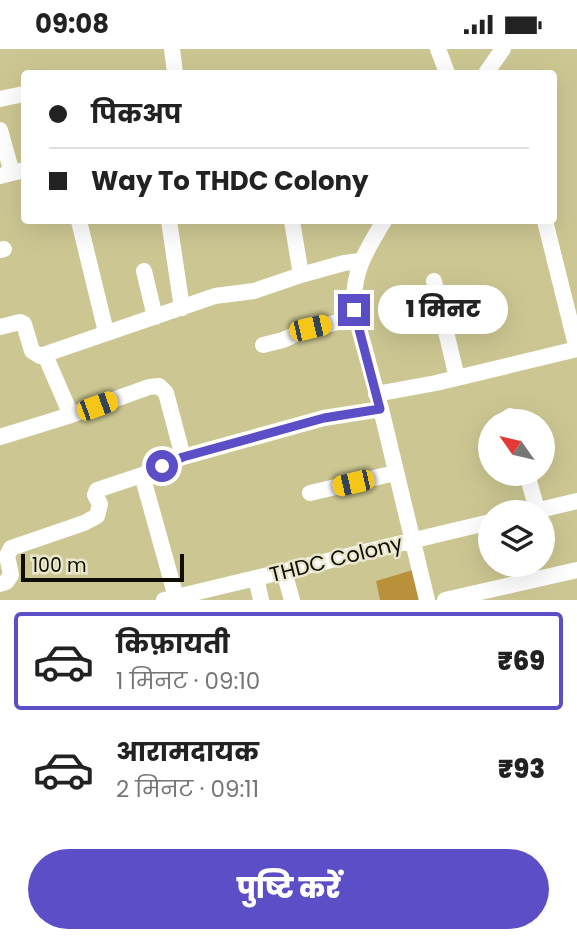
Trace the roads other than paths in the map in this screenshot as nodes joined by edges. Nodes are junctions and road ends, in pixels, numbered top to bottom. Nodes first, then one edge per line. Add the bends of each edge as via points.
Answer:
1 (172, 49) edge
2 (438, 49) edge
3 (503, 49) edge
4 (175, 70) edge
5 (446, 70) edge
6 (491, 70) edge
7 (21, 95) edge
8 (0, 99) edge
9 (0, 129) edge
10 (12, 173) edge
11 (80, 224) edge
12 (169, 224) edge
13 (292, 224) edge
14 (382, 224) edge
15 (546, 224) edge
16 (360, 261) junction
17 (145, 271) dead end
18 (301, 275) junction
19 (434, 281) dead end
20 (182, 308) junction
21 (155, 317) junction
22 (355, 318) junction
23 (0, 327) edge
24 (106, 332) junction
25 (263, 345) dead end
26 (577, 349) edge
27 (45, 355) junction
28 (457, 378) junction
29 (378, 401) junction
30 (71, 415) junction
31 (0, 437) edge
32 (183, 457) junction
33 (395, 473) junction
34 (142, 475) junction
35 (310, 493) dead end
36 (577, 501) edge
37 (555, 506) edge
38 (478, 524) edge
39 (413, 540) junction
40 (577, 570) edge
41 (284, 572) junction
42 (256, 578) junction
43 (0, 583) edge
44 (425, 594) edge
45 (170, 599) edge
46 (261, 600) edge
47 (292, 600) edge
48 (445, 600) edge

1 - 4 street
2 - 5 street
3 - 6 street
7 - 8 street
9 - 10 street
11 - 24 street
12 - 20 street
13 - 18 street
14 - 16 street, THDC Colony
15 - 26 street
16 - 18 street
16 - 22 street, THDC Colony via 353,293
17 - 21 street
18 - 20 street
19 - 28 street
20 - 21 street
21 - 24 street
22 - 25 street
22 - 29 street, THDC Colony
23 - 27 street via 24,324 32,351
24 - 27 street
26 - 28 street
27 - 30 street
28 - 29 street
29 - 32 street
29 - 33 street, THDC Colony
30 - 31 street
30 - 32 street via 159,386 166,393
32 - 34 street
33 - 35 street
33 - 39 street, THDC Colony
34 - 43 street via 97,490 97,516 11,548 7,556 11,575
34 - 45 street
36 - 37 street
38 - 39 street, THDC Colony
39 - 41 street, THDC Colony
39 - 44 street, THDC Colony
40 - 48 street
41 - 42 street, THDC Colony
41 - 47 street
42 - 45 street, THDC Colony
42 - 46 street

